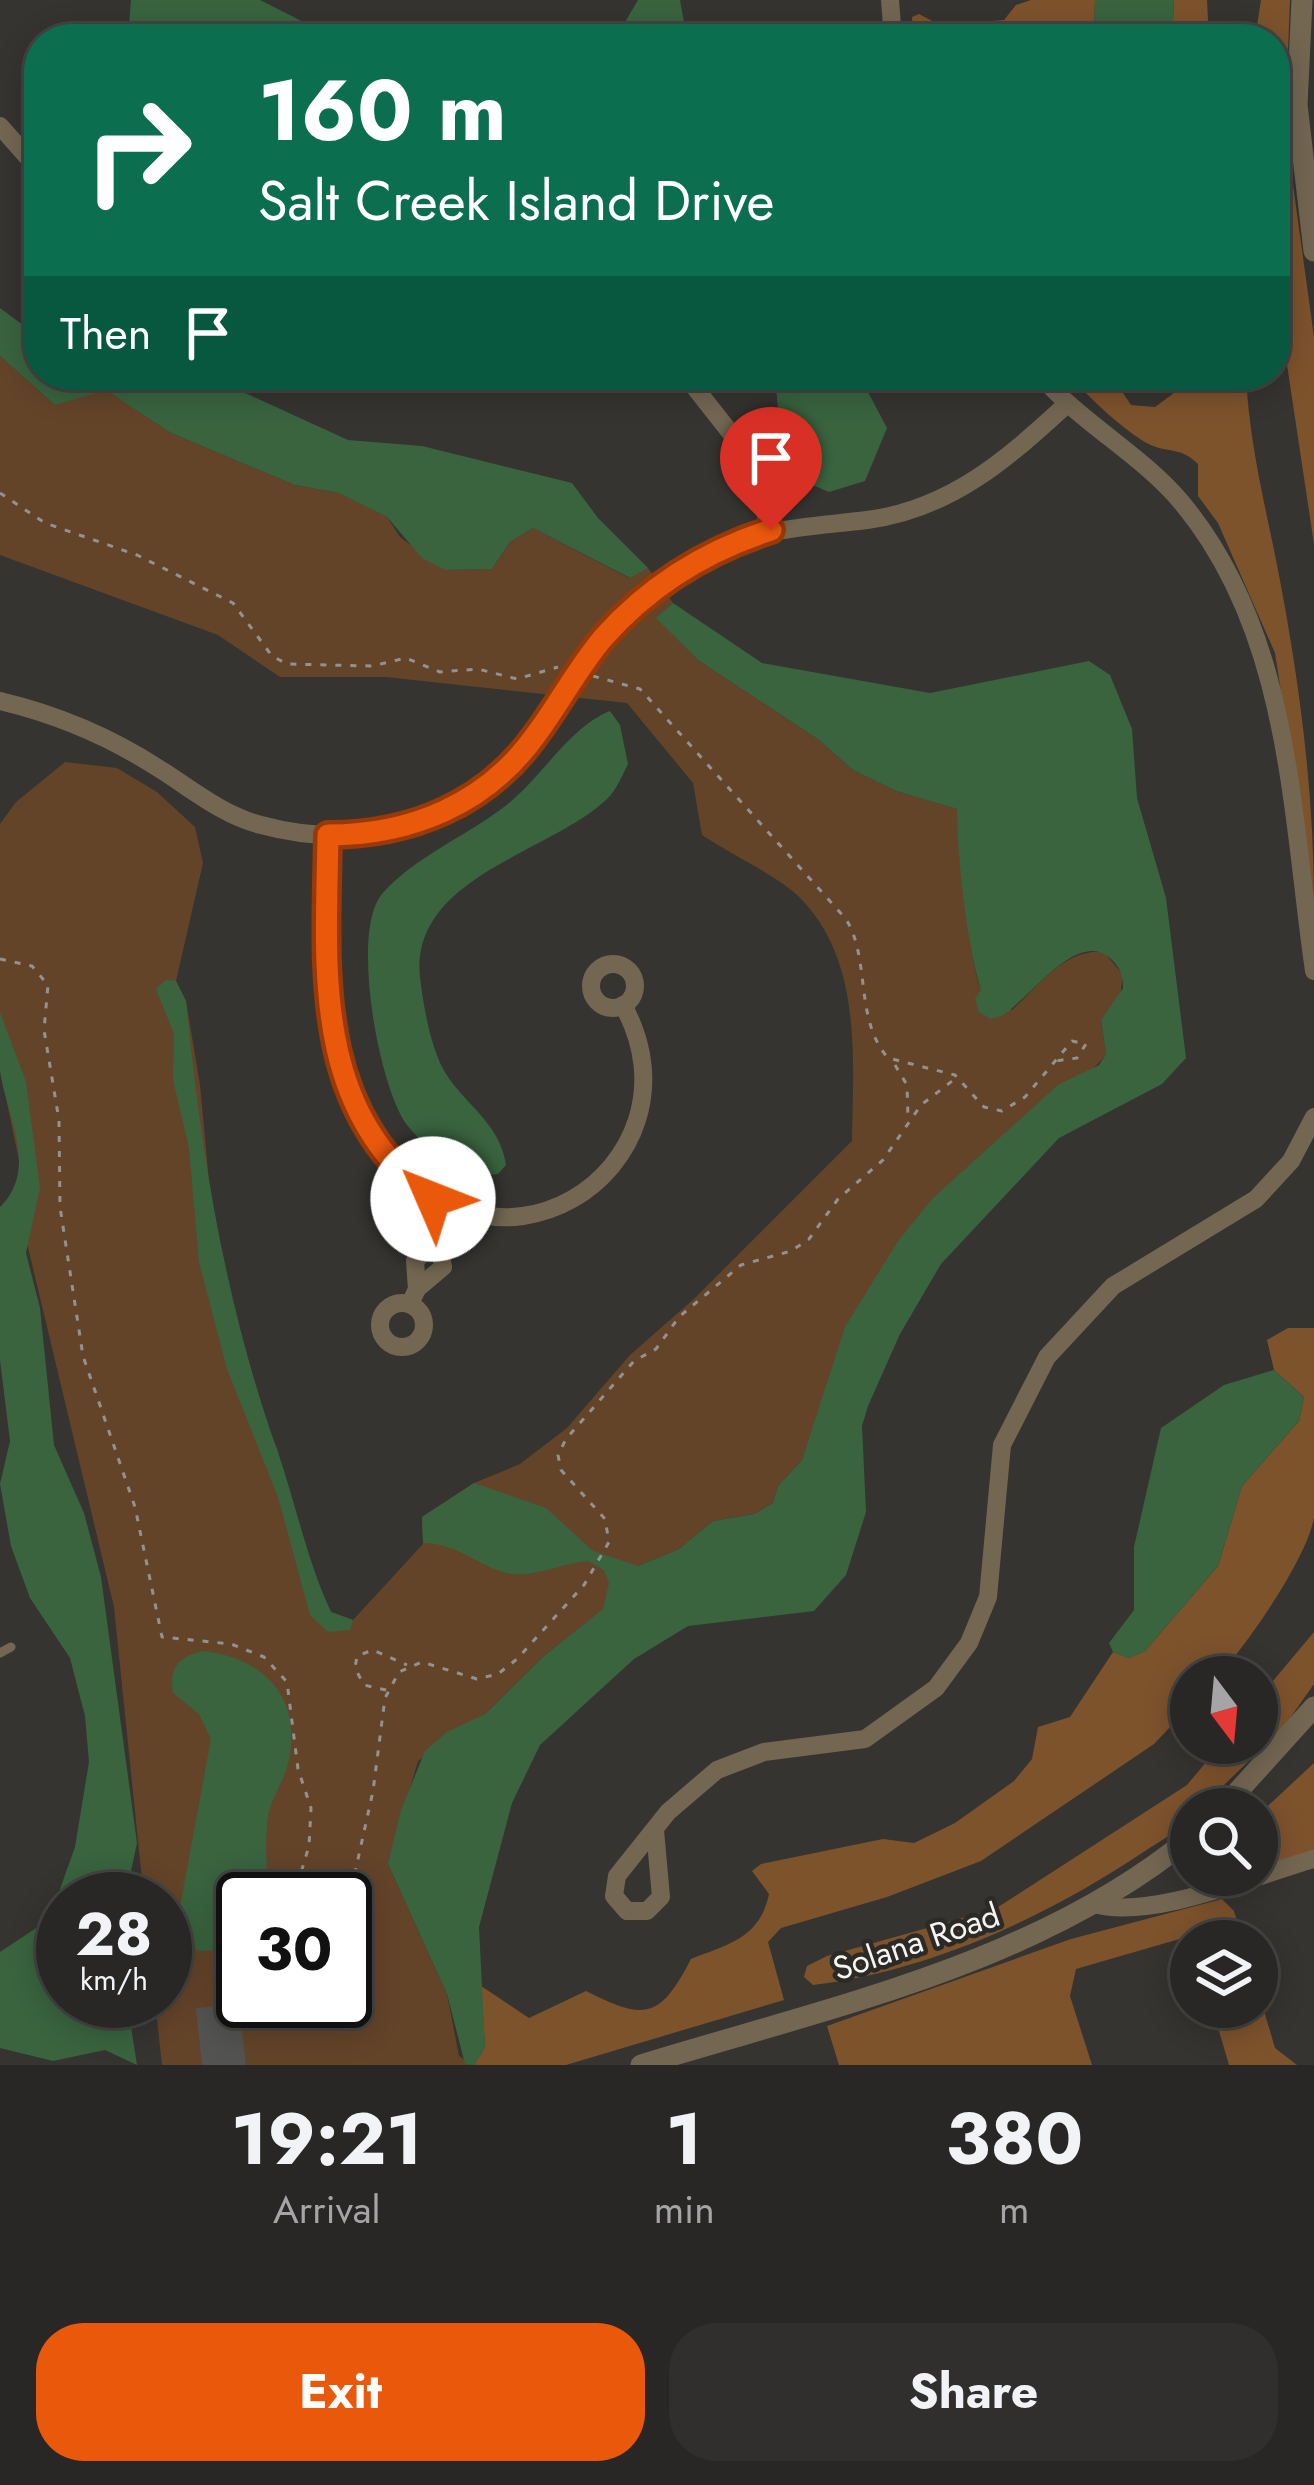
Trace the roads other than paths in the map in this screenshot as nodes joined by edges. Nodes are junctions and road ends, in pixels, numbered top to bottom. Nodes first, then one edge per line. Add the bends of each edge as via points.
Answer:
1 (1302, 0) edge
2 (0, 126) edge
3 (24, 153) edge
4 (1314, 251) edge
5 (701, 390) edge
6 (1054, 390) edge
7 (1067, 404) junction
8 (771, 530) junction
9 (0, 701) edge
10 (328, 835) junction
11 (1314, 971) edge
12 (623, 1004) dead end
13 (1314, 1117) edge
14 (449, 1208) junction
15 (414, 1297) dead end
16 (11, 1647) dead end
17 (0, 1653) edge
18 (1314, 1707) edge
19 (1241, 1788) edge
20 (655, 1830) dead end
21 (1170, 1852) edge
22 (1314, 1859) edge
23 (1094, 1904) junction
24 (675, 2060) edge
25 (641, 2065) edge

1 - 4 street via 1297,105
2 - 3 street
5 - 8 street via 744,450
6 - 7 street
7 - 8 street via 982,478 940,500 866,520
7 - 11 street via 1180,501 1245,602 1276,713
8 - 10 street via 711,553 658,586 579,668 521,754 476,795 386,832
9 - 10 street via 123,747 238,817
10 - 14 street via 326,1000 342,1072 398,1168
12 - 14 street via 643,1082 634,1129 610,1167 538,1214 497,1219
13 - 20 street via 1291,1161 1256,1199 1113,1286 1047,1357 1002,1445 988,1597 969,1643 936,1688 865,1739 764,1752 717,1770
14 - 15 street via 438,1237 415,1261
16 - 17 lane
18 - 19 street
21 - 23 street, Solana Road
22 - 23 street via 1160,1903
23 - 24 street, Solana Road via 983,1957
24 - 25 street, Solana Road

